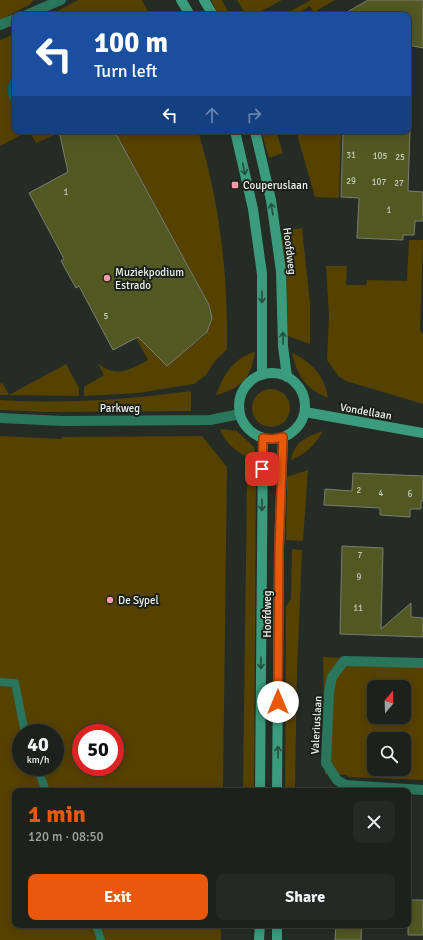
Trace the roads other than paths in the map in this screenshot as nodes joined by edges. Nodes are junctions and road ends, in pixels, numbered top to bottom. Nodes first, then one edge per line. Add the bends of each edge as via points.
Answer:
1 (61, 0) edge
2 (182, 0) edge
3 (204, 0) edge
4 (48, 3) edge
5 (32, 12) edge
6 (188, 12) edge
7 (211, 12) edge
8 (12, 20) edge
9 (0, 25) edge
10 (236, 134) edge
11 (256, 134) edge
12 (262, 375) junction
13 (287, 377) junction
14 (305, 412) junction
15 (240, 414) junction
16 (0, 418) edge
17 (423, 433) edge
18 (283, 437) junction
19 (263, 438) junction
20 (423, 663) edge
21 (0, 682) edge
22 (23, 724) edge
23 (40, 776) edge
24 (45, 788) edge
25 (260, 788) edge
26 (277, 788) edge
27 (392, 788) edge
28 (411, 789) edge
29 (423, 790) edge
30 (97, 928) edge
31 (260, 928) edge
32 (277, 928) edge
33 (101, 940) edge
34 (259, 940) edge
35 (277, 940) edge

1 - 4 street
2 - 6 main road
3 - 7 main road
4 - 5 street
8 - 9 street
10 -> 12 main road via 252,209 262,274
13 -> 11 main road, Hoofdweg via 283,346 282,271 266,173
12 - 13 main road via 274,373
12 - 15 main road via 248,384 240,398
13 - 14 main road via 298,385 304,398
14 - 17 main road, Vondellaan
14 - 18 main road via 301,423 293,432
15 - 16 street, Parkweg via 210,420 63,421
15 - 19 main road via 245,425
18 - 19 main road
26 -> 18 main road, Hoofdweg via 279,548
19 -> 25 main road, Hoofdweg
20 - 27 street, Valeriuslaan via 344,660 332,677 326,763 337,780 346,785
21 - 22 lane via 15,683
23 - 24 lane
28 - 29 street, Valeriuslaan
30 - 33 lane
31 - 34 main road
32 - 35 main road

